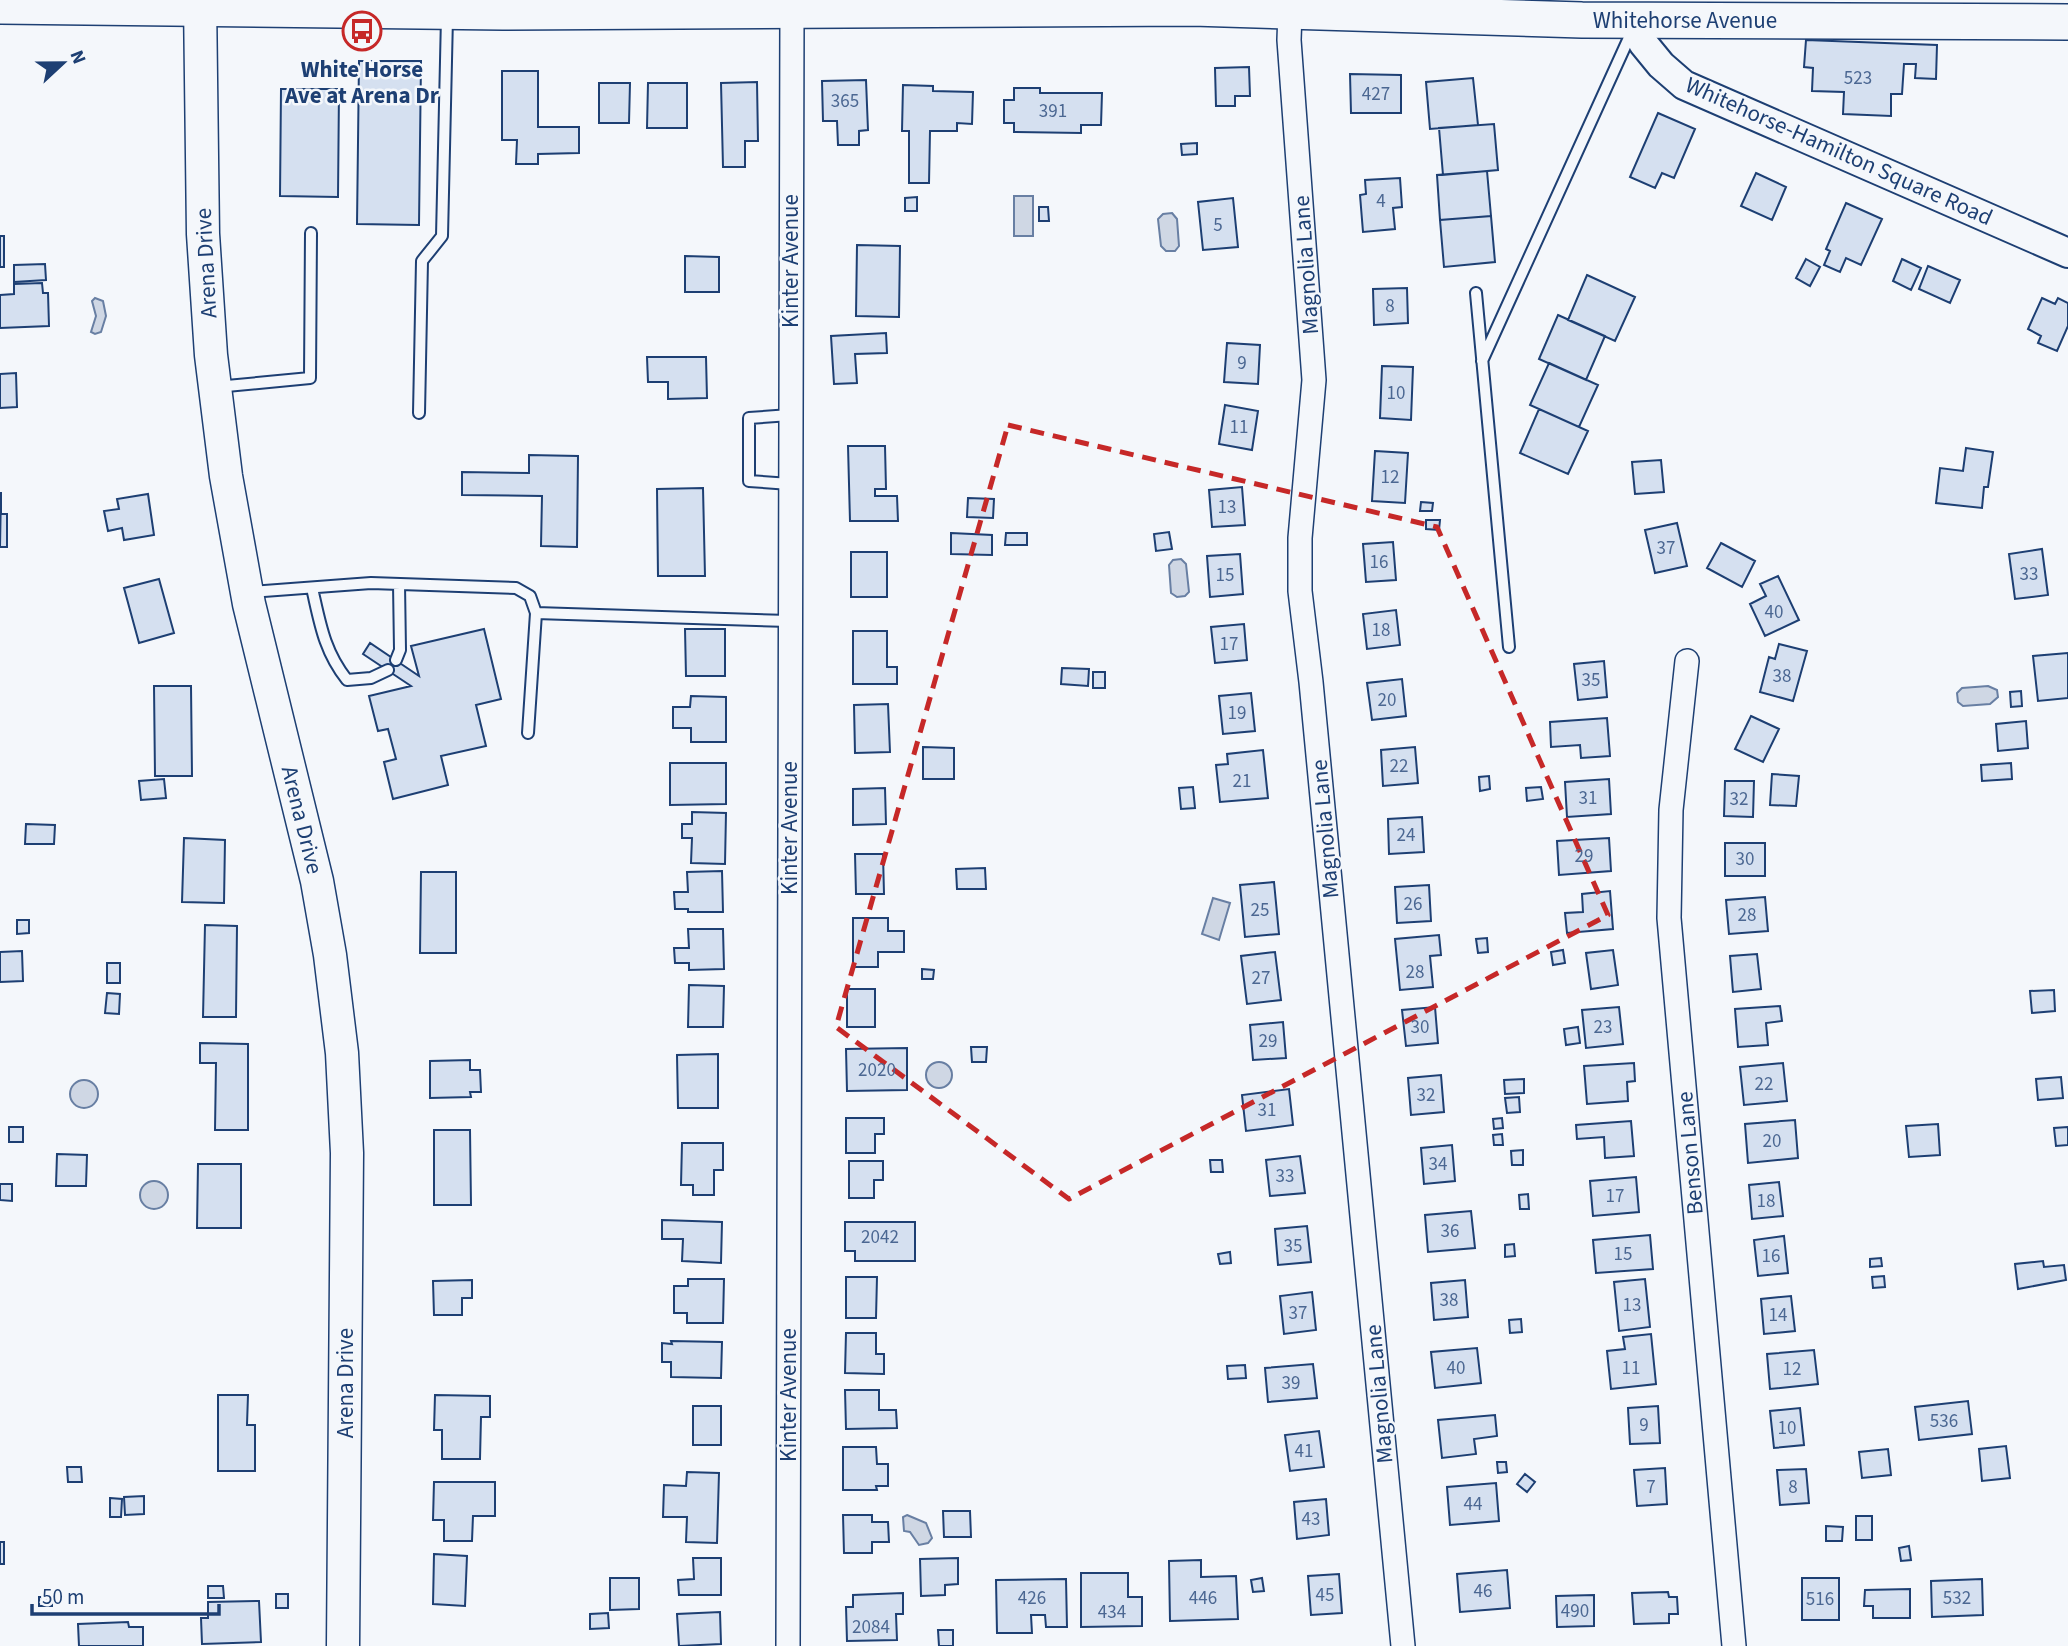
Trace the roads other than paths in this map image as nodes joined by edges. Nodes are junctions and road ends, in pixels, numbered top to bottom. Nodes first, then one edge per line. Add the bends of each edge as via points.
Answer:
1 (200, 4) edge
2 (1193, 4) edge
3 (725, 5) edge
4 (0, 6) edge
5 (503, 6) edge
6 (792, 10) junction
7 (1637, 10) edge
8 (1867, 10) edge
9 (448, 11) junction
10 (1290, 12) junction
11 (2068, 22) edge
12 (311, 233) dead end
13 (2068, 253) edge
14 (1476, 293) dead end
15 (1482, 362) junction
16 (215, 387) junction
17 (419, 414) dead end
18 (790, 415) junction
19 (790, 484) junction
20 (400, 584) junction
21 (312, 587) junction
22 (247, 593) junction
23 (536, 613) junction
24 (789, 621) junction
25 (1509, 647) dead end
26 (396, 660) dead end
27 (1687, 661) dead end
28 (388, 670) dead end
29 (528, 733) dead end
30 (343, 1646) edge
31 (788, 1646) edge
32 (1403, 1646) edge
33 (1734, 1646) edge

1 - 4 main road, Whitehorse Avenue
1 - 9 main road, Whitehorse Avenue
1 - 16 main road, Arena Drive via 203,234
2 - 6 main road, Whitehorse Avenue
2 - 10 main road, Whitehorse Avenue
3 - 5 main road, Whitehorse Avenue
3 - 6 main road, Whitehorse Avenue
5 - 9 main road, Whitehorse Avenue
6 - 18 street, Kinter Avenue
7 - 8 main road, Whitehorse Avenue
7 - 10 main road, Whitehorse Avenue
7 - 13 street, Whitehorse-Hamilton Square Road via 1643,43 1684,85
7 - 15 lane
8 - 11 main road, Whitehorse Avenue
9 - 17 lane via 442,236 422,261
10 - 32 street, Magnolia Lane via 1314,380 1300,590
12 - 16 lane via 310,378
14 - 15 lane
15 - 25 lane
16 - 22 main road, Arena Drive
18 - 19 street, Kinter Avenue
18 - 19 lane via 748,418 749,481
19 - 24 street, Kinter Avenue
20 - 21 lane
20 - 23 lane via 516,588 530,596
20 - 26 lane
21 - 22 lane
21 - 28 lane via 326,646 347,680 371,678
22 - 30 main road, Arena Drive via 317,881 342,1053 348,1153
23 - 24 lane
23 - 29 lane
24 - 31 street, Kinter Avenue
27 - 33 street, Benson Lane via 1669,838 1669,918

